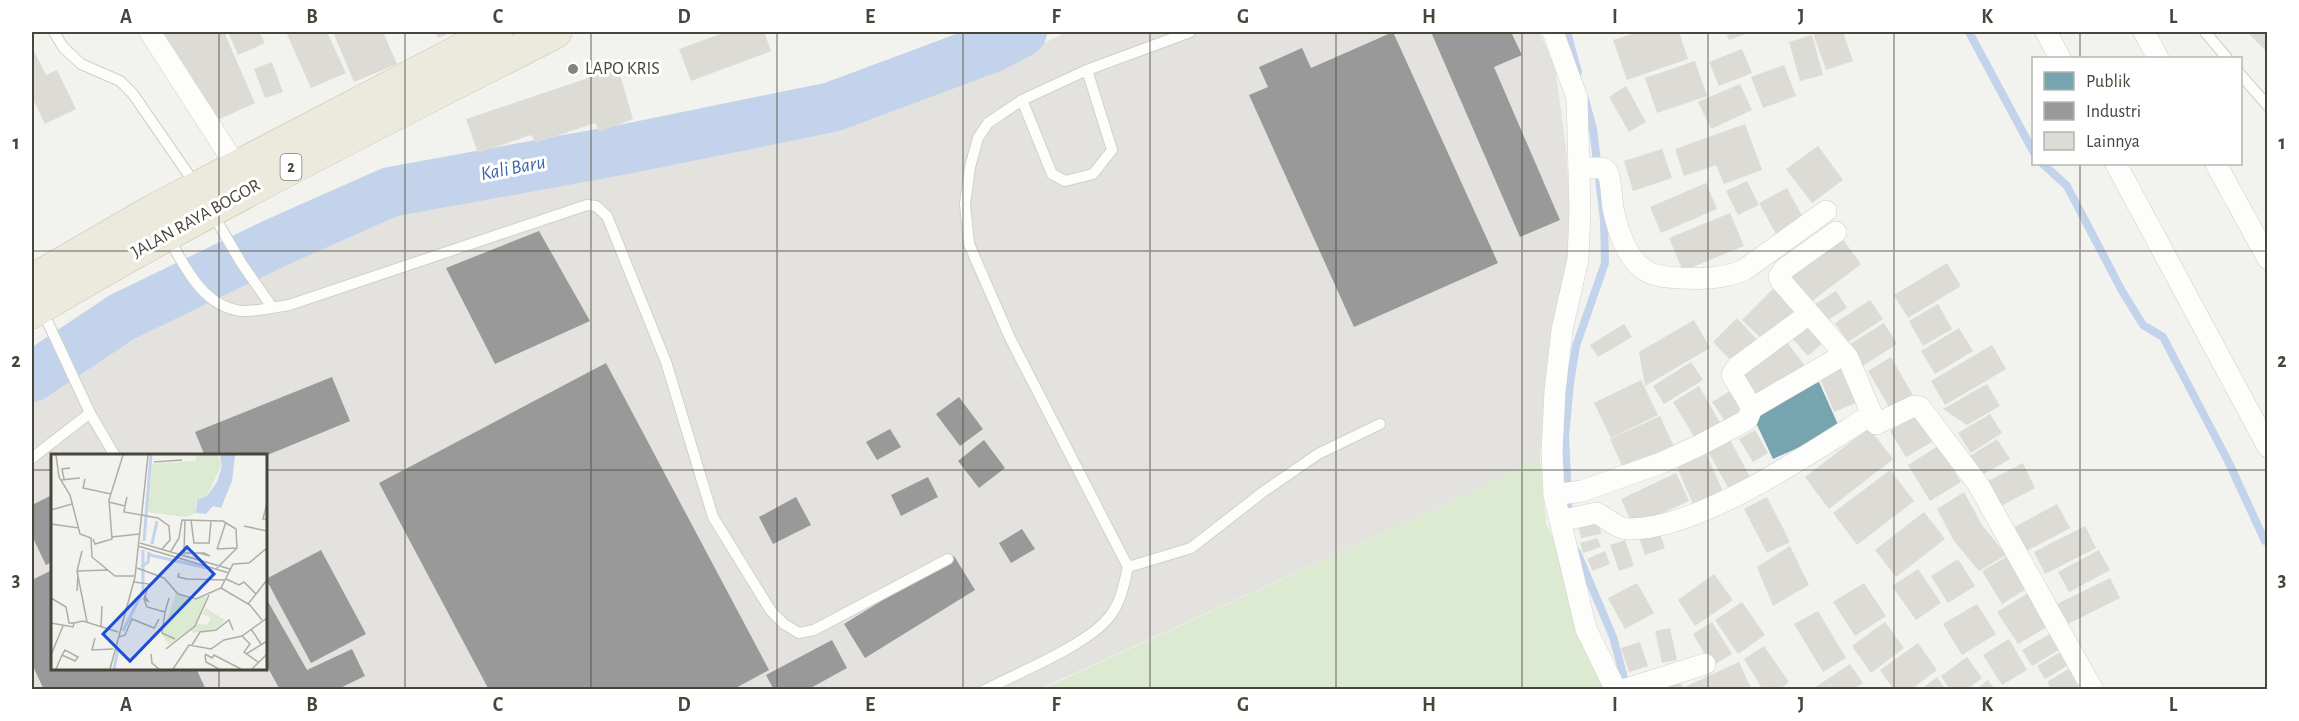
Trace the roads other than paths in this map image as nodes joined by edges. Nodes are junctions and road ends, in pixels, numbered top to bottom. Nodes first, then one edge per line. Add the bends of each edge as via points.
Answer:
1 (54, 32) edge
2 (150, 32) edge
3 (496, 32) edge
4 (555, 32) edge
5 (1190, 32) edge
6 (1553, 32) edge
7 (2046, 32) edge
8 (2144, 32) edge
9 (2205, 32) edge
10 (2059, 57) edge
11 (2157, 57) edge
12 (2226, 57) edge
13 (1087, 70) junction
14 (2242, 75) edge
15 (1022, 100) junction
16 (2268, 106) edge
17 (2117, 165) edge
18 (2217, 165) edge
19 (236, 166) junction
20 (1590, 168) junction
21 (207, 203) junction
22 (1826, 211) dead end
23 (163, 228) junction
24 (1836, 232) dead end
25 (2268, 259) edge
26 (39, 307) edge
27 (272, 307) junction
28 (1809, 314) junction
29 (1845, 354) junction
30 (1752, 408) junction
31 (90, 413) junction
32 (1871, 415) junction
33 (1380, 423) dead end
34 (2268, 447) edge
35 (114, 454) edge
36 (32, 458) edge
37 (1555, 495) junction
38 (1567, 520) junction
39 (948, 559) dead end
40 (1128, 567) junction
41 (1705, 664) dead end
42 (1623, 689) edge
43 (985, 690) edge
44 (2093, 690) edge

1 - 21 lane via 81,64 120,81 133,94
2 - 19 street
3 - 19 highway, JALAN RAYA BOGOR / 2
4 - 21 highway, JALAN RAYA BOGOR / 2
5 - 13 lane
6 - 20 street via 1577,98
7 - 10 street
8 - 11 street
9 - 12 lane
13 - 15 lane
13 - 15 lane via 1112,150 1093,174 1065,181 1052,174
14 - 16 lane
15 - 40 lane via 988,123 978,138 965,204 969,244 1010,338
17 - 34 street
18 - 25 street
19 - 21 highway, JALAN RAYA BOGOR / 2
20 - 22 street via 1609,175 1614,211 1631,255 1647,272 1662,277 1702,279 1744,270
20 - 37 street via 1555,391
21 - 23 highway, JALAN RAYA BOGOR / 2
21 - 27 lane
23 - 26 highway, JALAN RAYA BOGOR / 2
23 - 27 lane via 203,293 223,306 242,311
24 - 28 street via 1780,274 1781,281
26 - 31 lane
27 - 39 lane via 288,305 587,205 596,206 607,216 666,362 713,517 771,612 799,633 814,630
28 - 29 street
28 - 30 street via 1737,367 1732,375
29 - 30 street
29 - 32 street
30 - 37 street via 1747,420 1700,446 1661,463
31 - 35 lane
31 - 36 lane
32 - 38 street via 1728,500 1665,524 1629,529 1596,513
32 - 44 street via 1877,424 1914,406 1920,407 1978,484
33 - 40 lane via 1318,454 1191,548
37 - 38 street
38 - 42 street via 1587,629
40 - 43 lane via 1110,617 1070,646
41 - 42 street

